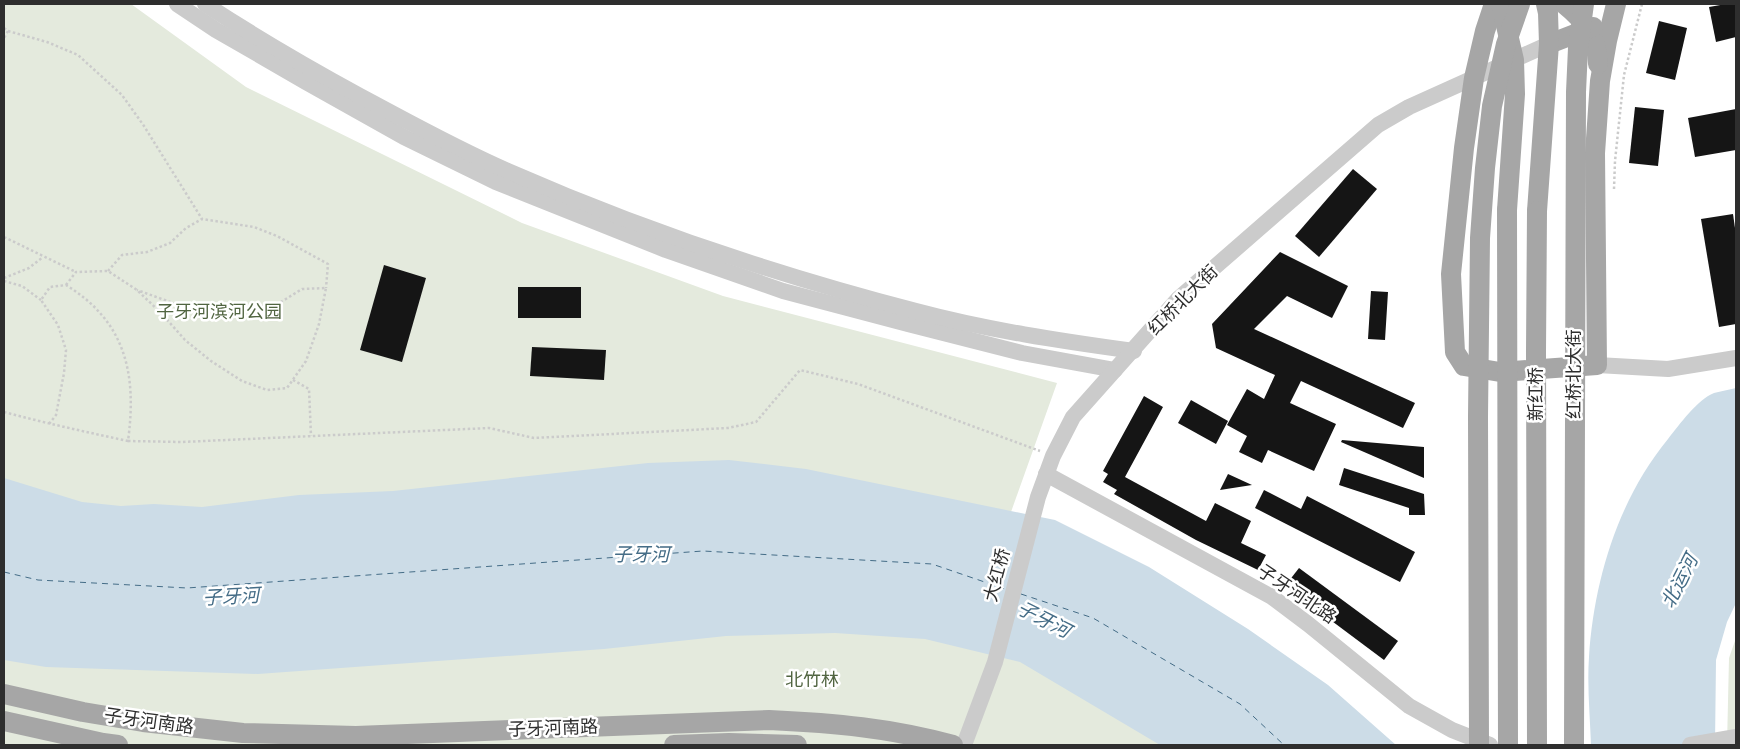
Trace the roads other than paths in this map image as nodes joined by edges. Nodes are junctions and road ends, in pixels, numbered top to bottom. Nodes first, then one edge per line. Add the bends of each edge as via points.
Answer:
1 (177, 4) edge
2 (205, 4) edge
3 (1494, 4) edge
4 (1501, 4) edge
5 (1520, 4) edge
6 (1546, 4) edge
7 (1564, 4) edge
8 (1584, 4) edge
9 (1616, 4) edge
10 (1590, 29) junction
11 (1549, 44) junction
12 (1514, 60) junction
13 (1474, 78) junction
14 (1600, 81) junction
15 (1134, 351) junction
16 (1736, 358) edge
17 (1597, 365) junction
18 (1115, 370) junction
19 (1046, 474) junction
20 (1038, 497) joint
21 (4, 694) edge
22 (4, 721) edge
23 (1736, 737) edge
24 (935, 742) edge
25 (118, 745) edge
26 (674, 745) edge
27 (797, 745) edge
28 (953, 745) edge
29 (964, 745) edge
30 (1479, 745) edge
31 (1490, 745) edge
32 (1508, 745) edge
33 (1537, 745) edge
34 (1574, 745) edge
35 (1690, 745) edge

1 - 18 street via 216,30 404,137 496,182 666,250 783,291 831,304 1022,353
2 - 15 street via 315,71 414,125 506,170 610,214 795,276 918,312 1034,337
3 - 13 main road
4 - 12 main road, 新红桥
5 - 30 main road, bridge via 1506,44 1492,106 1480,238
6 - 11 main road, 新红桥
7 - 10 main road
8 - 34 main road, 红桥北大街, bridge via 1576,92
9 - 10 main road
9 - 14 main road
10 - 11 main road
10 - 14 main road via 1598,55
11 - 12 street, 红桥北大街
11 - 33 main road, 新红桥, bridge via 1538,211
12 - 13 street, 红桥北大街
12 - 32 main road, 新红桥, bridge via 1515,94 1507,210
13 - 15 street, 红桥北大街 via 1410,106 1378,125 1178,299
13 - 17 main road via 1451,274 1455,352 1464,366 1500,372
14 - 17 main road via 1596,153
15 - 18 street, 红桥北大街
16 - 17 street via 1668,369
18 - 19 street, 红桥北大街 via 1078,410
19 - 20 street, 红桥北大街
19 - 31 street, 子牙河北路 via 1272,597 1409,706 1452,730
20 - 29 street, 大红桥 via 995,662
21 - 24 main road, 子牙河南路 via 117,718 243,733 356,736 769,720 856,726
22 - 25 main road, 子牙河南路
23 - 35 street
24 - 28 main road, 子牙河南路
26 - 27 main road

